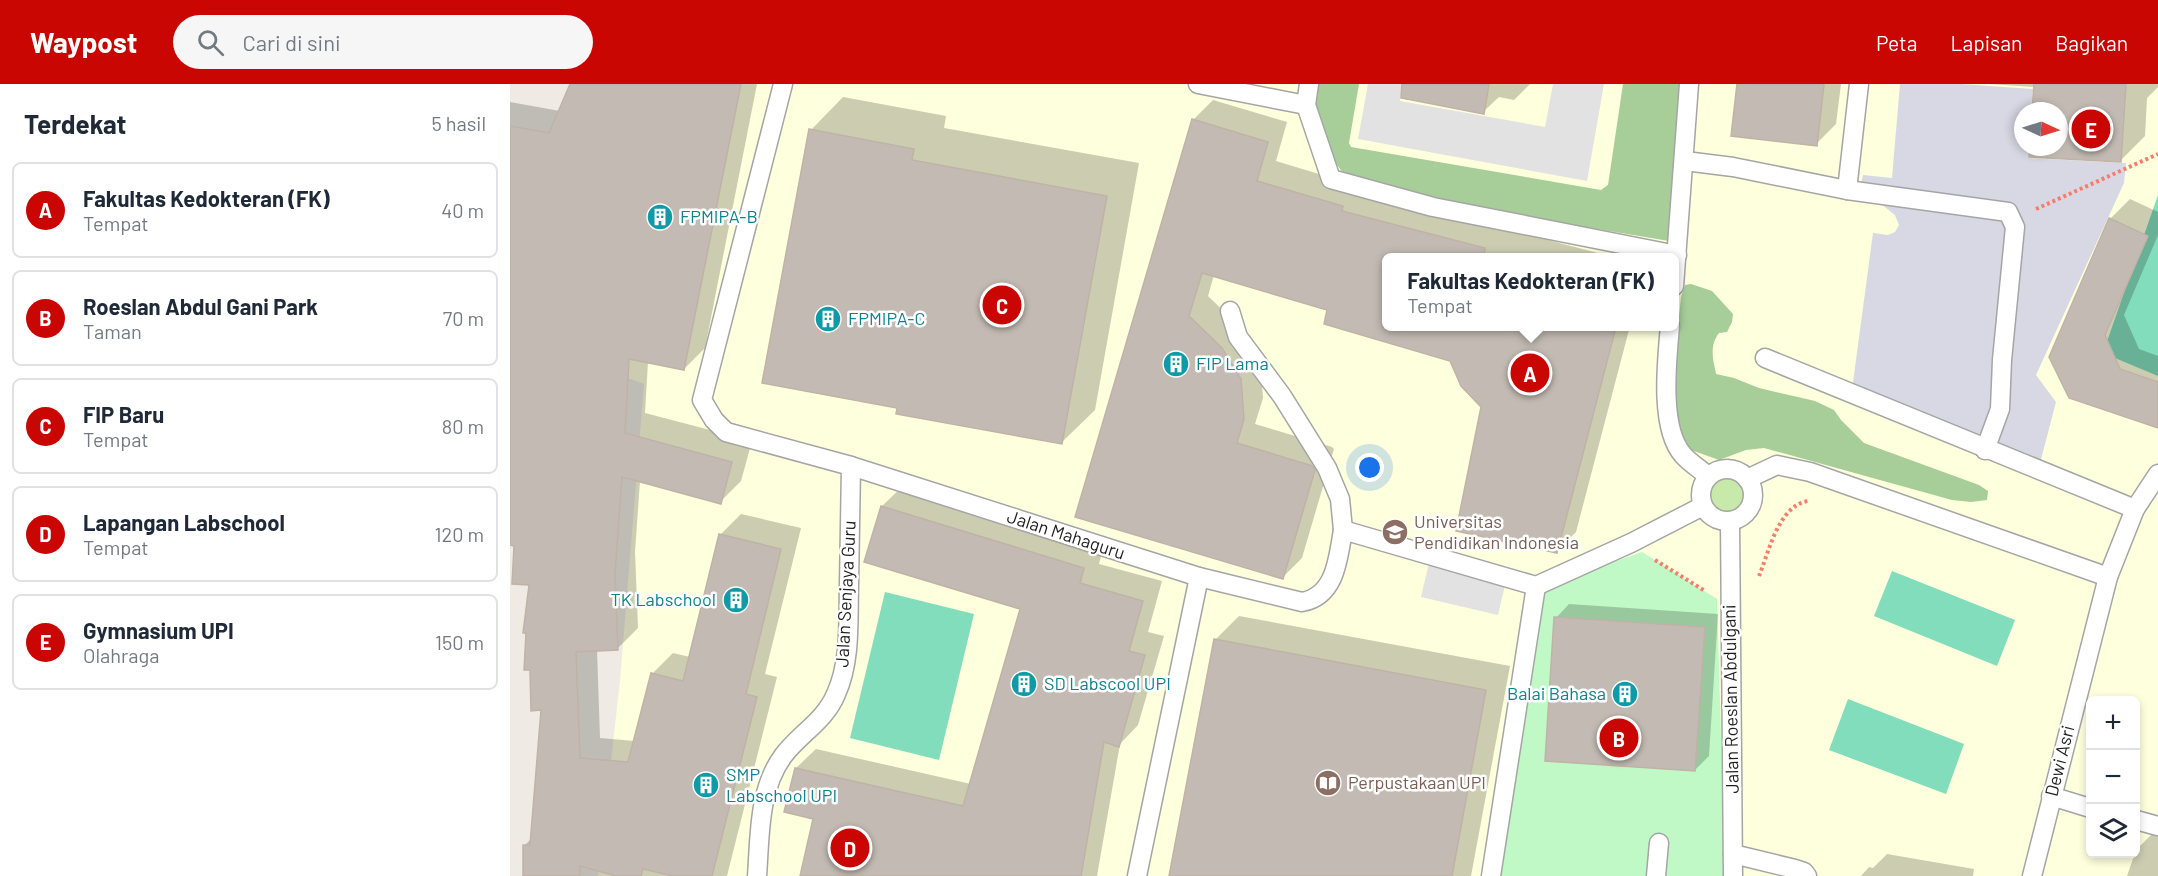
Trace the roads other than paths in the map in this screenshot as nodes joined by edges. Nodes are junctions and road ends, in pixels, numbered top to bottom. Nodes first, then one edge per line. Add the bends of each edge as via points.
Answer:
1 (783, 84) edge
2 (1198, 84) edge
3 (1309, 84) edge
4 (1689, 84) edge
5 (1859, 84) edge
6 (1306, 105) junction
7 (1685, 161) junction
8 (1847, 190) junction
9 (1667, 253) edge
10 (1677, 253) edge
11 (1230, 311) dead end
12 (1670, 331) edge
13 (1765, 358) dead end
14 (1985, 450) junction
15 (851, 466) junction
16 (2158, 474) edge
17 (1708, 476) junction
18 (1747, 478) junction
19 (1703, 506) junction
20 (2135, 509) junction
21 (1730, 521) junction
22 (1343, 530) junction
23 (2108, 577) junction
24 (1199, 578) junction
25 (1536, 586) junction
26 (2051, 796) junction
27 (2086, 806) edge
28 (2140, 821) edge
29 (2158, 826) edge
30 (1659, 843) dead end
31 (1733, 854) junction
32 (757, 876) edge
33 (1137, 876) edge
34 (1491, 876) edge
35 (1656, 876) edge
36 (1733, 876) edge
37 (1808, 876) edge
38 (2032, 876) edge

1 - 15 lane, Jalan Mahaguru via 702,400 726,432
2 - 6 lane
3 - 6 lane
4 - 7 lane
5 - 8 lane
6 - 9 lane via 1330,179 1433,207
7 - 8 lane
7 - 10 lane
8 - 14 lane via 2008,212 2013,219 2000,409
11 - 22 lane via 1238,337 1282,396 1327,468 1340,499
12 - 17 lane via 1665,390 1673,435 1683,455
13 - 14 lane
14 - 20 lane
15 - 24 lane, Jalan Mahaguru
15 - 32 lane, Jalan Senjaya Guru via 847,637 841,681 822,718 782,757 769,783
16 - 20 lane, Dewi Asri
17 - 18 lane via 1729,468
17 - 19 lane via 1702,485
18 - 21 lane via 1752,489 1748,510
18 - 23 lane via 1778,465 1810,472
19 - 21 lane via 1719,520
19 - 25 lane
20 - 23 lane, Dewi Asri
21 - 31 lane, Jalan Roeslan Abdulgani
22 - 24 lane, Jalan Mahaguru via 1335,571 1321,595 1312,600 1302,602
22 - 25 lane
23 - 26 lane, Dewi Asri
24 - 33 lane
25 - 34 lane
26 - 27 lane
26 - 38 lane, Dewi Asri
28 - 29 lane
30 - 35 lane
31 - 36 lane, Jalan Roeslan Abdulgani
31 - 37 lane via 1796,868

